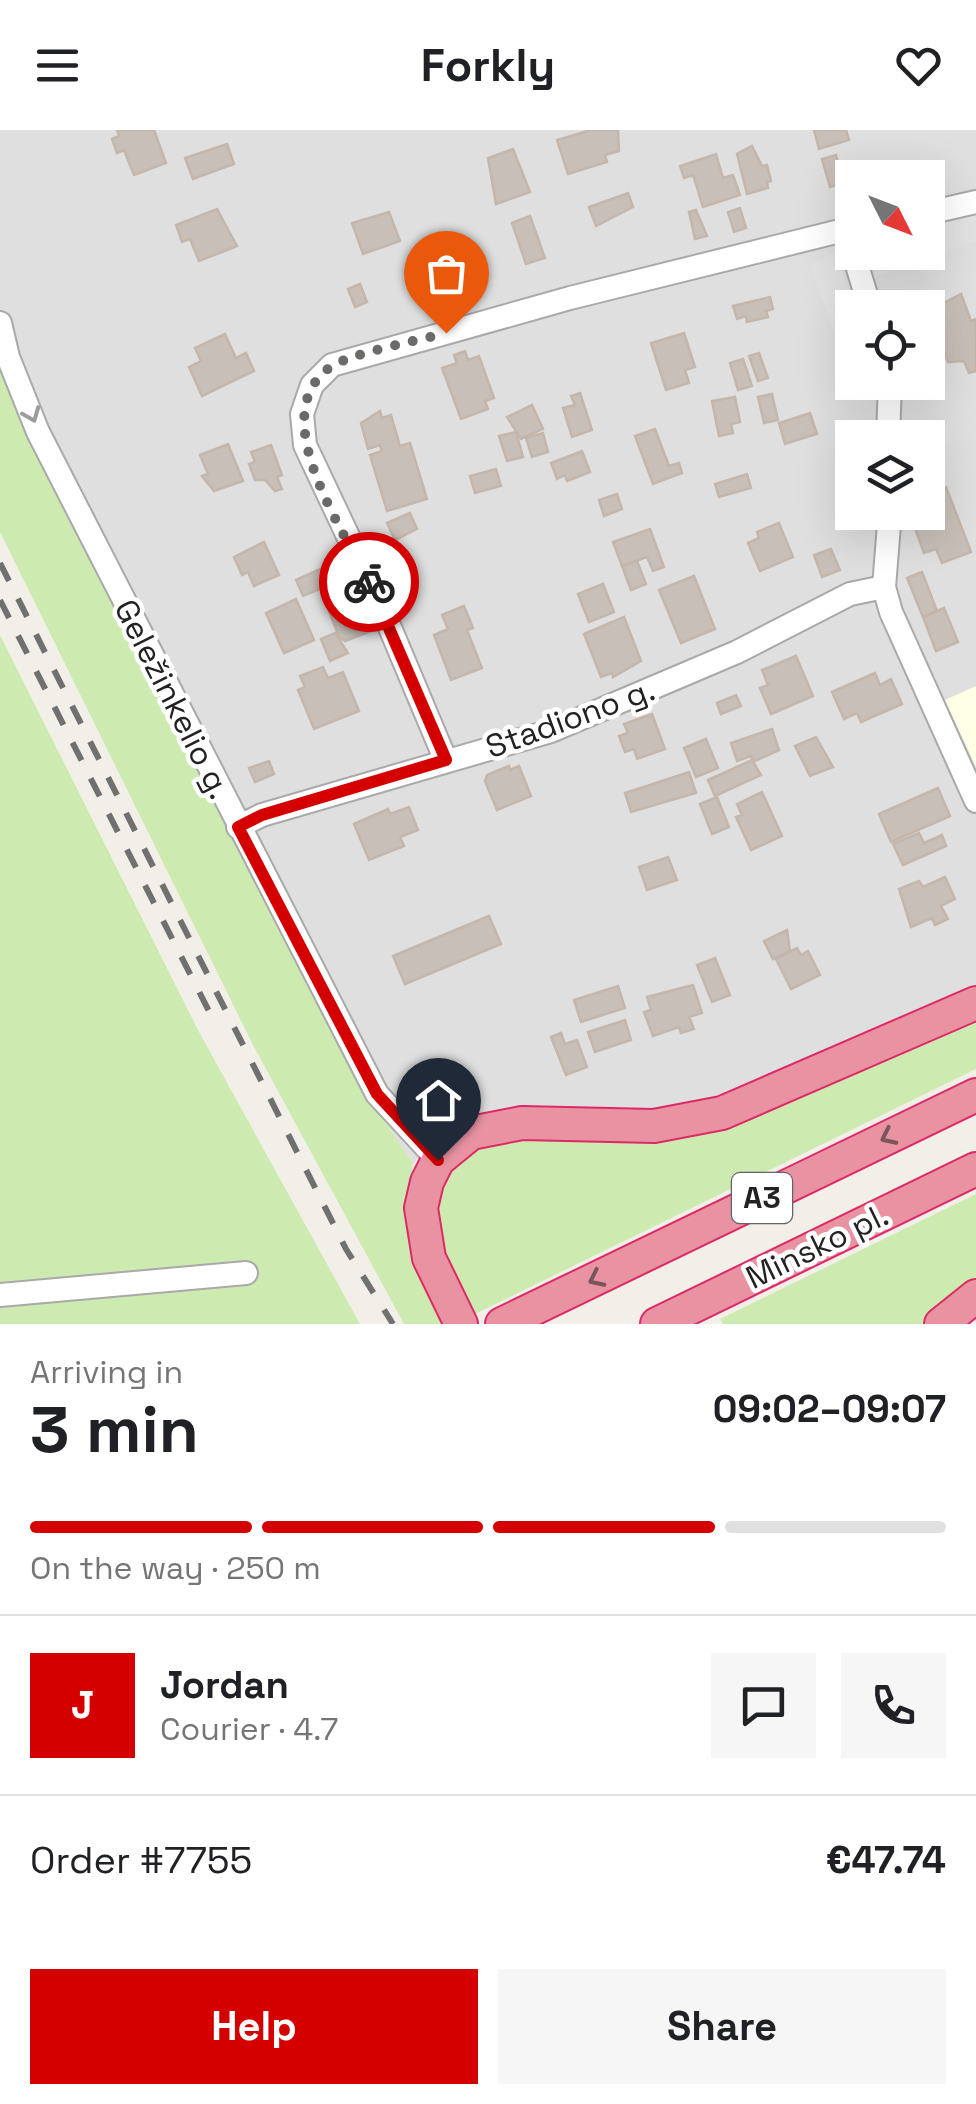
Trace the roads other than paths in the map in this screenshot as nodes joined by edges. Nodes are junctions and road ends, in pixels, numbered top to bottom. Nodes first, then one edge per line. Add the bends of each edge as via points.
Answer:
1 (976, 202) edge
2 (945, 208) edge
3 (835, 243) edge
4 (0, 323) edge
5 (889, 530) edge
6 (884, 587) junction
7 (446, 760) junction
8 (976, 800) edge
9 (238, 827) junction
10 (976, 1003) edge
11 (976, 1095) edge
12 (438, 1160) junction
13 (976, 1169) edge
14 (246, 1272) dead end
15 (0, 1295) edge
16 (976, 1296) edge
17 (461, 1324) edge
18 (502, 1324) edge
19 (657, 1324) edge
20 (941, 1324) edge

1 - 2 street
3 - 7 street, Stadiono g. via 570,298 332,365 312,385 302,414 305,445
4 -> 9 street, Geležinkelio g. via 38,432
5 - 6 street
6 - 7 street, Stadiono g. via 850,594 737,652 551,731
6 - 8 street via 903,647
7 - 9 street
9 - 12 street, Geležinkelio g. via 377,1094
10 - 12 highway via 722,1114 654,1126 498,1125 471,1133
11 -> 18 highway, Minsko pl. / A3
12 - 17 highway via 426,1182 422,1230
13 - 19 highway, Minsko pl. / A3
14 - 15 street
16 - 20 highway

